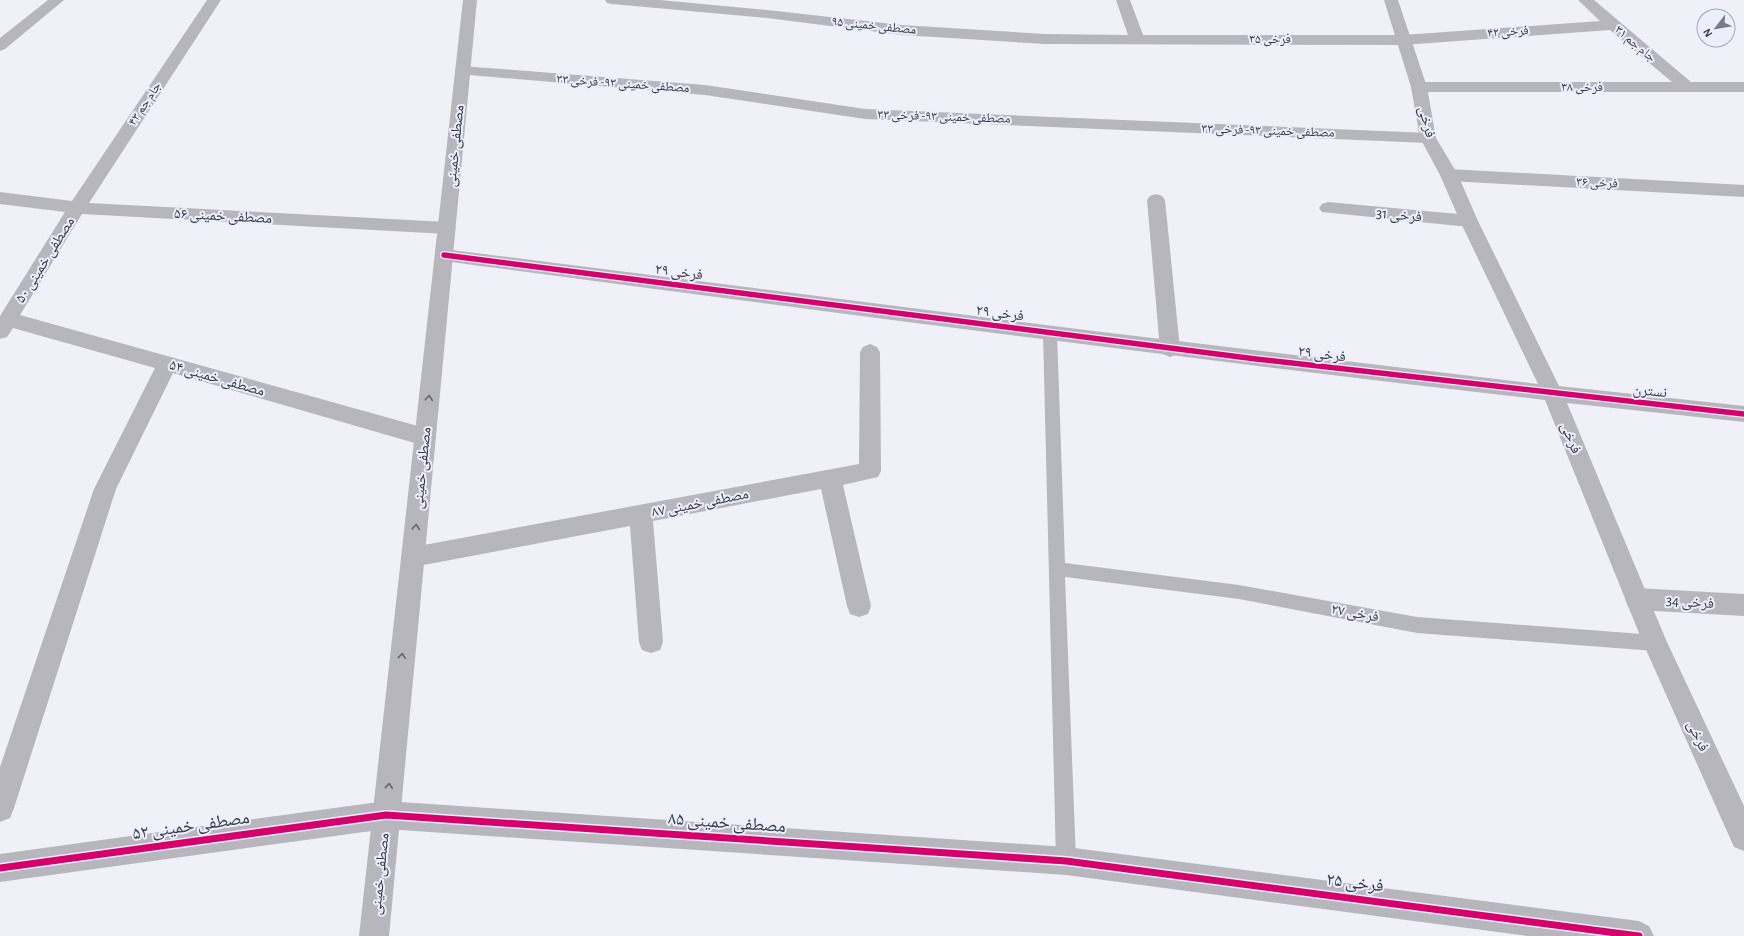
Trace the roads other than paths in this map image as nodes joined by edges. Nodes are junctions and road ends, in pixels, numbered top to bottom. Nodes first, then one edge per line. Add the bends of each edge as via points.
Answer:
1 (57, 0) edge
2 (214, 0) edge
3 (470, 0) edge
4 (612, 0) edge
5 (1123, 0) edge
6 (1391, 0) edge
7 (1586, 0) edge
8 (1612, 25) junction
9 (1137, 38) junction
10 (1403, 40) junction
11 (0, 46) edge
12 (463, 71) junction
13 (1419, 87) junction
14 (1686, 87) junction
15 (1744, 87) edge
16 (1428, 138) junction
17 (1449, 175) junction
18 (1744, 191) edge
19 (0, 198) edge
20 (1156, 200) dead end
21 (77, 208) junction
22 (1328, 208) dead end
23 (1469, 221) junction
24 (447, 228) junction
25 (444, 255) junction
26 (4, 325) edge
27 (1050, 333) junction
28 (1170, 349) junction
29 (870, 352) dead end
30 (167, 364) junction
31 (1553, 394) junction
32 (1744, 414) edge
33 (425, 437) junction
34 (830, 478) junction
35 (641, 514) junction
36 (413, 557) junction
37 (1057, 569) junction
38 (1637, 599) junction
39 (1744, 605) edge
40 (859, 606) dead end
41 (651, 642) dead end
42 (1655, 643) junction
43 (0, 808) edge
44 (386, 815) junction
45 (1744, 836) edge
46 (1066, 861) junction
47 (0, 868) edge
48 (374, 936) edge
49 (1640, 936) edge

1 - 11 street
2 - 21 street, جام جم ۴۳
3 - 12 main road, مصطفی خمینی
4 - 9 street, مصطفی خمینی ۹۵ via 767,14 902,30 1045,39
5 - 9 street
6 - 10 street, فرخی
7 - 8 street, جام جم ۳۱
8 - 10 street, فرخی ۴۲
8 - 14 street, جام جم ۳۱
9 - 10 street, فرخی ۳۵
10 - 13 street, فرخی
12 - 16 street, مصطفی خمینی ۹۳- فرخی ۳۳ via 705,90 865,114
12 - 24 main road, مصطفی خمینی
13 - 14 street, فرخی ۳۸
13 - 16 street, فرخی
14 - 15 street, فرخی ۳۸
16 - 17 street, فرخی
17 - 18 street, فرخی ۳۶
17 - 23 street, فرخی
19 - 21 street, مصطفی خمینی ۵۶
20 - 28 street
21 - 24 street, مصطفی خمینی ۵۶
21 - 26 street, مصطفی خمینی ۵۰
22 - 23 street, فرخی 31
23 - 31 street, فرخی
24 - 25 main road, مصطفی خمینی
25 - 27 street, فرخی ۲۹
33 -> 25 main road, مصطفی خمینی
26 - 30 street, مصطفی خمینی ۵۴
27 - 28 street, فرخی ۲۹
27 - 37 lane
28 - 31 street, فرخی ۲۹
29 - 34 street, مصطفی خمینی ۸۷ via 870,471
30 - 33 street, مصطفی خمینی ۵۴
30 - 43 street via 105,489
31 - 32 street, نسترن
31 - 38 street, فرخی
36 -> 33 main road, مصطفی خمینی
34 - 35 street, مصطفی خمینی ۸۷
34 - 40 street
35 - 36 street, مصطفی خمینی ۸۷
35 - 41 street
44 -> 36 main road, مصطفی خمینی
37 - 42 lane, فرخی ۲۷ via 1239,592 1416,625
37 - 46 lane
38 - 39 street, فرخی 34
38 - 42 street, فرخی
42 - 45 street, فرخی
44 - 46 street, مصطفی خمینی ۸۵
44 - 47 street, مصطفی خمینی ۵۲
44 - 48 main road, مصطفی خمینی
46 - 49 street, فرخی ۲۵

